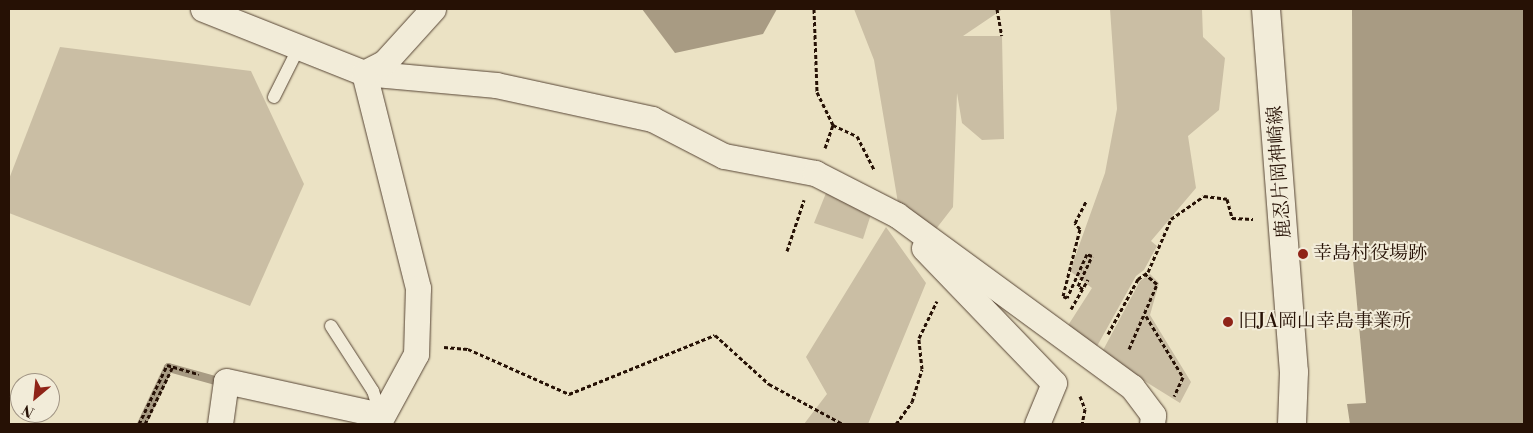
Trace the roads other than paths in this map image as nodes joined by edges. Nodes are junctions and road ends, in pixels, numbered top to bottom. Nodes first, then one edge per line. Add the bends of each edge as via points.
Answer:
1 (203, 9) edge
2 (433, 9) edge
3 (1266, 9) edge
4 (300, 45) junction
5 (364, 72) junction
6 (274, 96) dead end
7 (897, 215) junction
8 (331, 326) dead end
9 (380, 420) edge
10 (220, 424) edge
11 (1037, 424) edge
12 (1152, 424) edge
13 (1292, 424) edge

1 - 4 street
2 - 5 street via 384,63
3 - 13 main road, 鹿忍片岡神崎線 via 1294,372
4 - 5 street
4 - 6 lane
5 - 7 street via 496,85 652,119 724,156 815,173
5 - 9 street via 418,288 416,354
7 - 11 street via 1054,383
7 - 12 street via 1132,387 1153,415
8 - 9 lane via 373,390
9 - 10 street via 226,381

